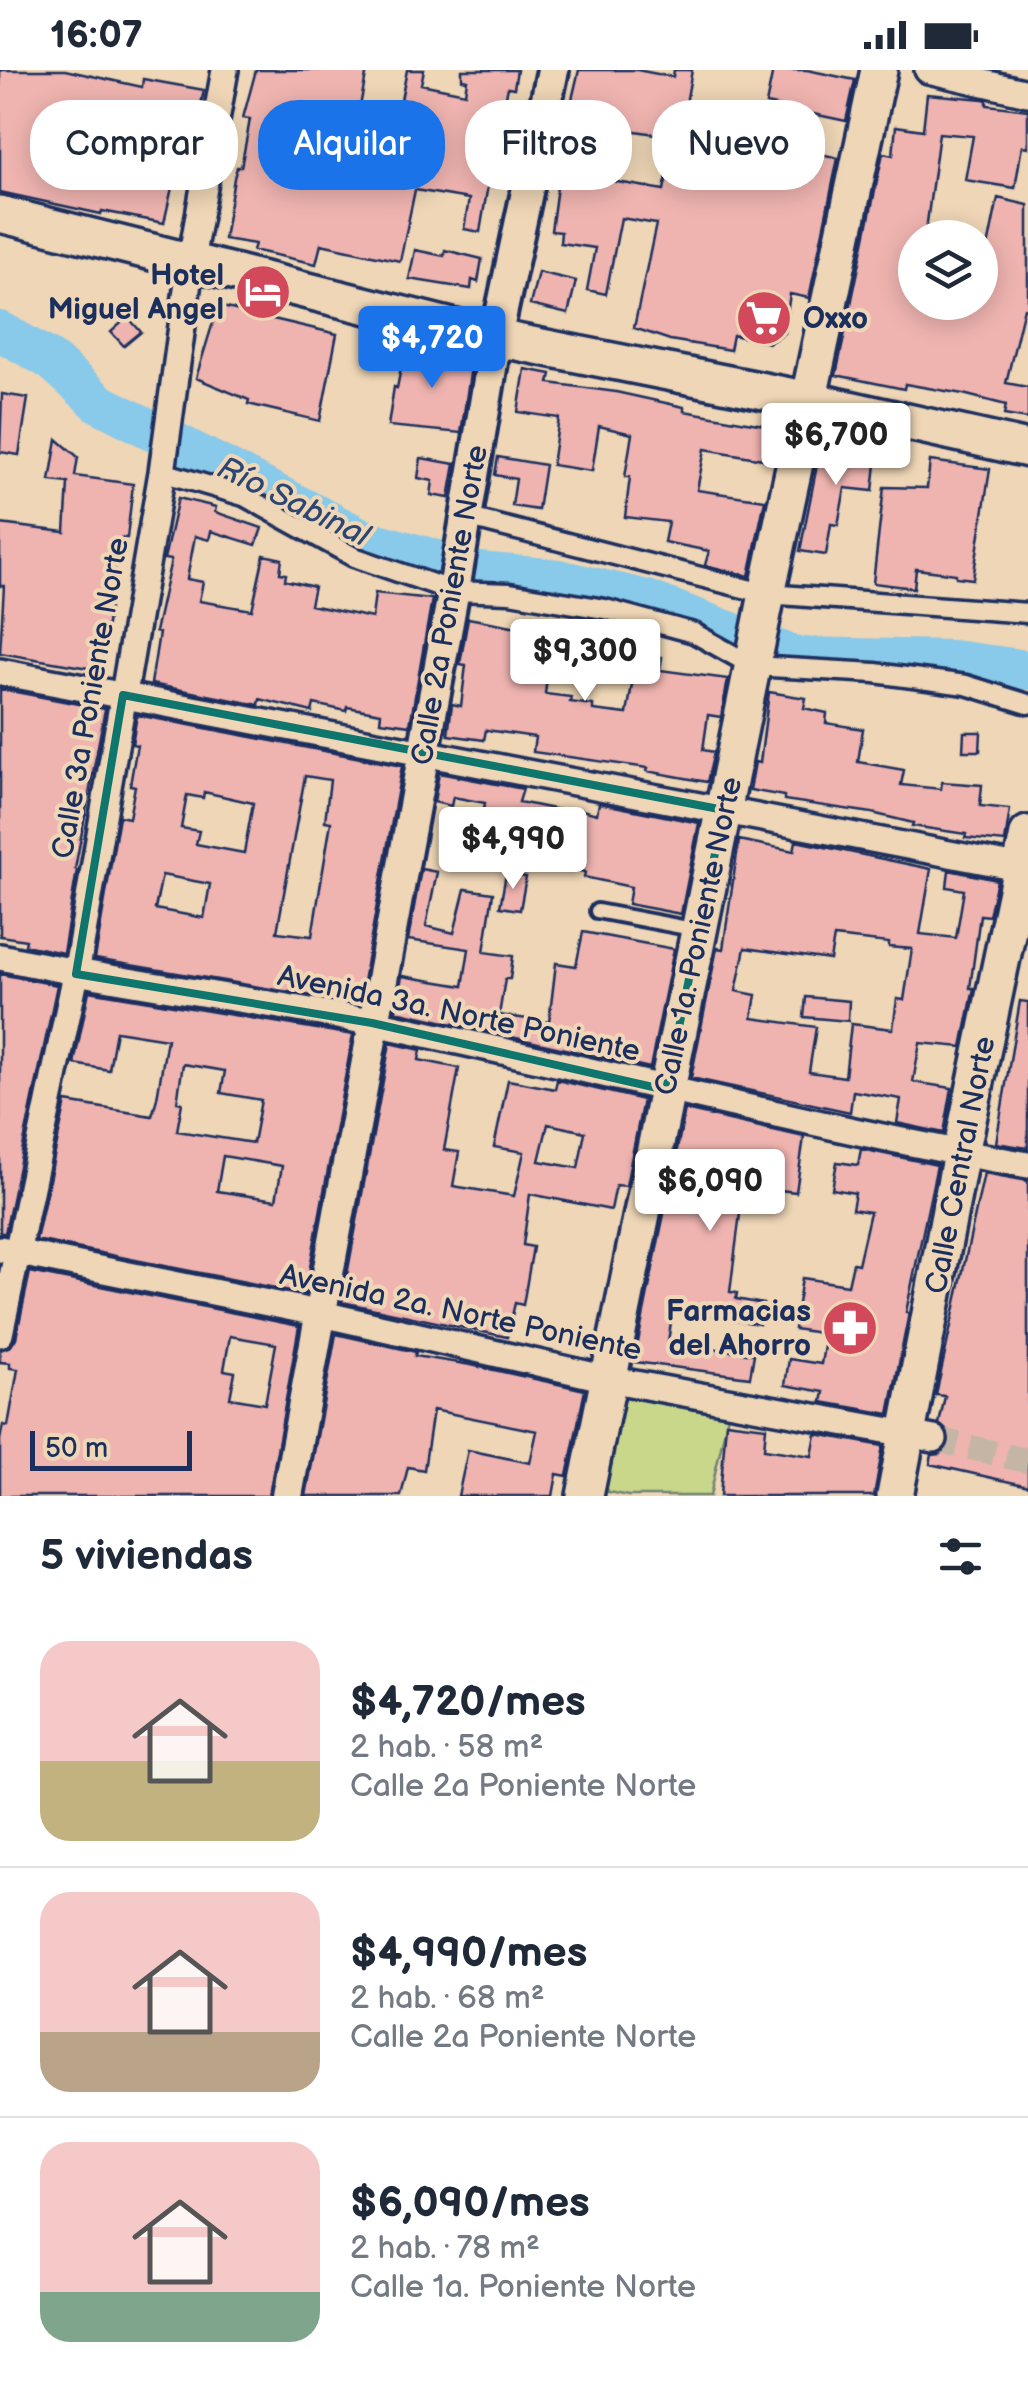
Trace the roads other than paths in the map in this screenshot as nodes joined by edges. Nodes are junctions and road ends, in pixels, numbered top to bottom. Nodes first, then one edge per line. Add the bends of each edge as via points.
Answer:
1 (225, 70) edge
2 (553, 70) edge
3 (879, 70) edge
4 (928, 70) edge
5 (1028, 94) edge
6 (0, 214) edge
7 (190, 260) junction
8 (496, 338) junction
9 (809, 400) junction
10 (1028, 449) edge
11 (163, 466) junction
12 (466, 518) junction
13 (454, 585) junction
14 (766, 598) junction
15 (1028, 613) edge
16 (753, 665) junction
17 (0, 672) edge
18 (123, 695) junction
19 (1028, 704) edge
20 (424, 753) junction
21 (724, 810) junction
22 (1026, 857) edge
23 (597, 911) dead end
24 (700, 930) junction
25 (0, 957) edge
26 (76, 974) junction
27 (372, 1023) junction
28 (666, 1090) junction
29 (961, 1153) junction
30 (1028, 1165) edge
31 (8, 1251) edge
32 (322, 1314) junction
33 (0, 1334) edge
34 (608, 1380) junction
35 (922, 1436) junction
36 (288, 1496) edge
37 (584, 1496) edge
38 (895, 1496) edge

1 - 7 street, Calle 3a Poniente Norte
2 - 8 street, Calle 2a Poniente Norte
3 - 9 main road, Calle 1a. Poniente Norte
4 - 5 street
6 - 7 main road
7 - 8 main road
7 - 11 street, Calle 3a Poniente Norte
8 - 9 main road
8 - 12 street, Calle 2a Poniente Norte
9 - 10 main road
9 - 14 main road, Calle 1a. Poniente Norte
11 - 13 street via 244,496 354,557
11 - 18 street, Calle 3a Poniente Norte
12 - 13 street, Calle 2a Poniente Norte
12 - 14 street
13 - 16 street via 605,609 694,634
13 - 20 street, Calle 2a Poniente Norte
14 - 15 street
14 - 16 main road, Calle 1a. Poniente Norte
16 - 19 street via 966,685
16 - 21 main road, Calle 1a. Poniente Norte
17 - 18 street
18 - 20 street
18 - 26 street, Calle 3a Poniente Norte
20 - 21 street
20 - 27 street, Calle 2a Poniente Norte
21 - 22 street
21 - 24 main road, Calle 1a. Poniente Norte
22 - 29 main road, Calle Central Norte
23 - 24 lane
24 - 28 main road, Calle 1a. Poniente Norte
25 - 26 street, Avenida 3a. Norte Poniente
26 - 27 street, Avenida 3a. Norte Poniente
26 - 31 street, Calle 3a Poniente Norte
27 - 28 street, Avenida 3a. Norte Poniente
27 - 32 street, Calle 2a Poniente Norte
28 - 29 street, Avenida 3a. Norte Poniente
28 - 34 main road, Calle 1a. Poniente Norte
29 - 30 street, Avenida 3a. Norte Poniente
29 - 35 main road, Calle Central Norte
31 - 32 street, Avenida 2a. Norte Poniente
31 - 33 street, Calle 3a Poniente Norte
32 - 34 street, Avenida 2a. Norte Poniente
32 - 36 street, Calle 2a Poniente Norte
34 - 35 street, Avenida 2a. Norte Poniente
34 - 37 main road, Calle 1a. Poniente Norte
35 - 38 main road, Calle Central Norte

